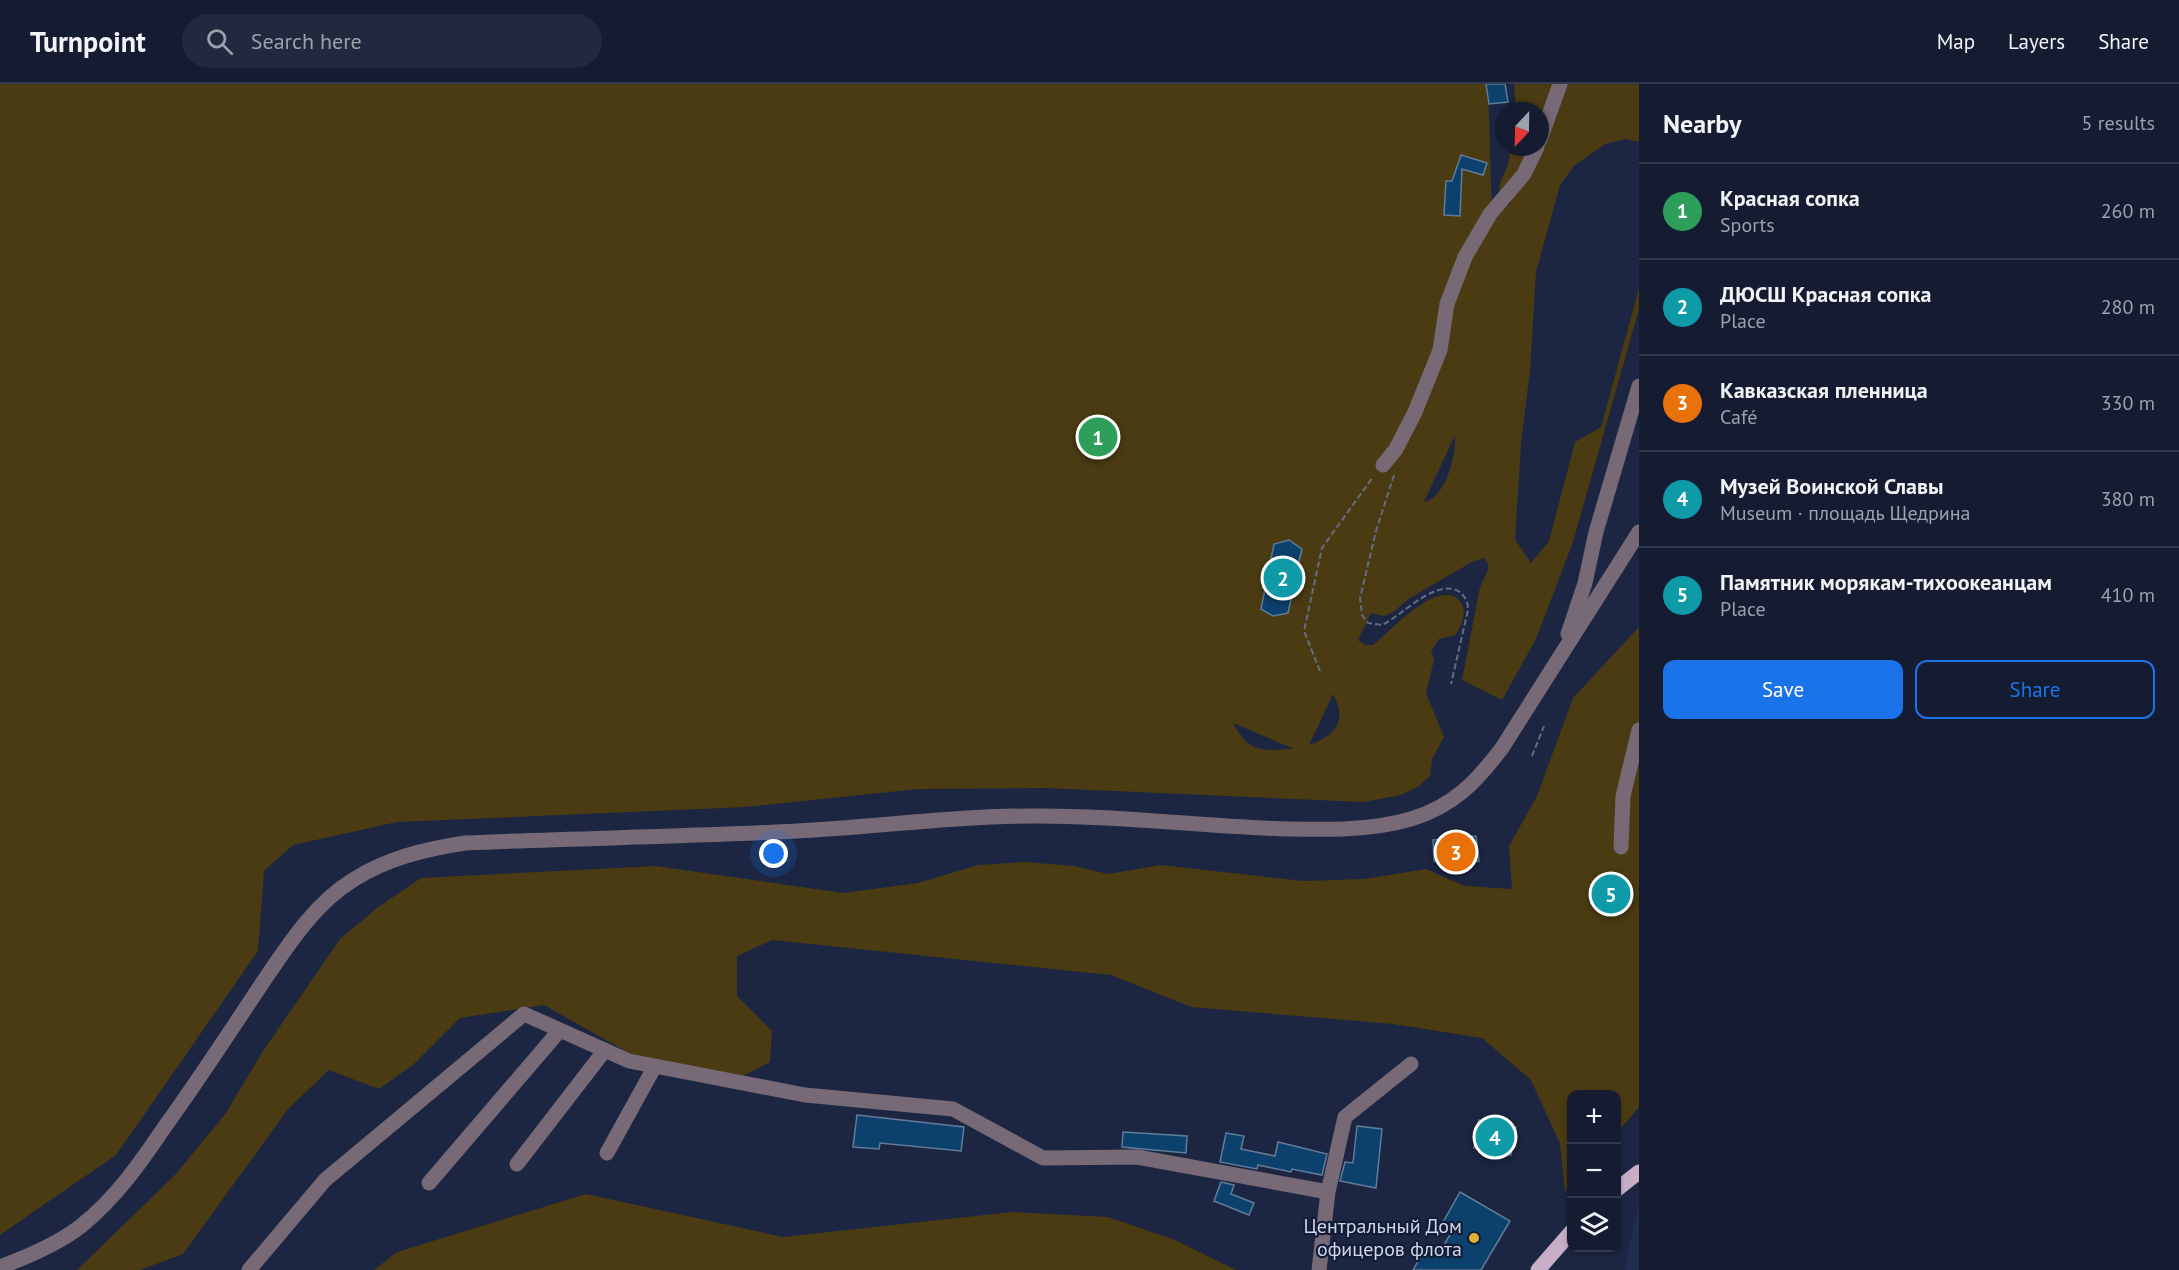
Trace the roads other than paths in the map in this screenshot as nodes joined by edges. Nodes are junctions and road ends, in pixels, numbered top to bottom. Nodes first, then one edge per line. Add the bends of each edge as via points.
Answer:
1 (1560, 84) edge
2 (1549, 115) edge
3 (1533, 156) edge
4 (1639, 386) edge
5 (1383, 465) road end
6 (1639, 532) edge
7 (1558, 662) junction
8 (1639, 730) edge
9 (1621, 848) dead end
10 (560, 1030) junction
11 (604, 1050) junction
12 (1411, 1064) dead end
13 (655, 1066) junction
14 (607, 1153) dead end
15 (517, 1164) dead end
16 (429, 1183) dead end
17 (1328, 1192) junction
18 (1567, 1237) edge
19 (0, 1267) edge
20 (249, 1270) edge
21 (1319, 1270) edge
22 (1538, 1270) edge

1 - 2 street
3 - 5 street via 1524,174 1490,213 1468,250 1448,304 1440,350 1415,412
4 - 7 street via 1582,592
6 - 7 street
7 - 19 street via 1478,779 1430,812 1378,825 1267,828 1086,817 989,817 797,831 465,843 387,863 352,880 329,897 312,917 113,1196 79,1227
8 - 9 street via 1623,796
10 - 11 street
10 - 16 street
10 - 20 street via 524,1014 325,1180
11 - 13 street
11 - 15 street
12 - 17 street via 1345,1117
13 - 14 street
13 - 17 street via 805,1095 953,1108 1043,1158 1137,1158
17 - 21 street
18 - 22 main road

